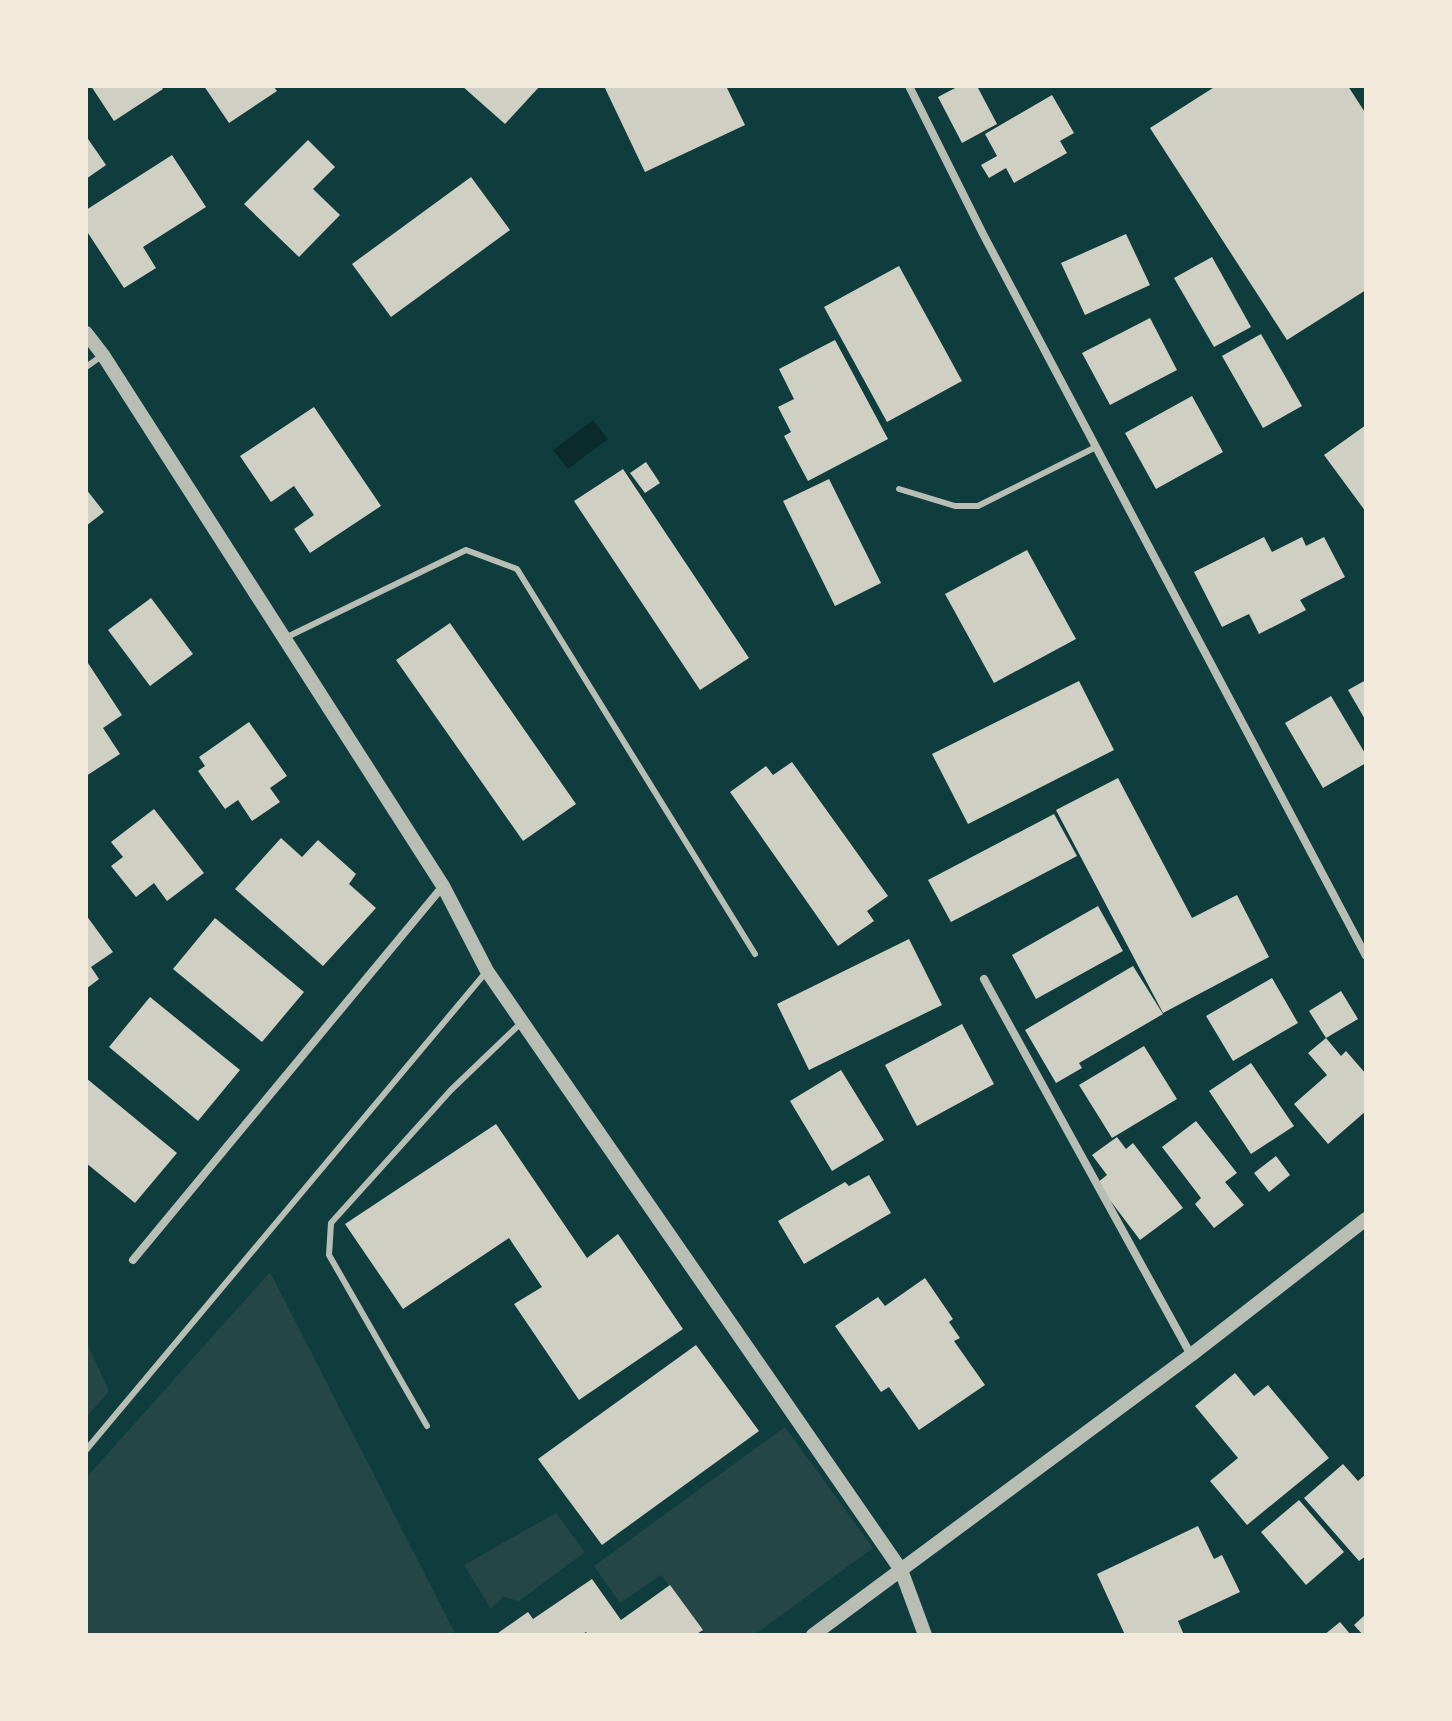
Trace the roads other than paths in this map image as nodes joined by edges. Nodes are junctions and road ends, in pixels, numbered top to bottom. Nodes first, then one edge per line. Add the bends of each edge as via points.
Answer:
1 (909, 86) edge
2 (86, 333) edge
3 (103, 355) junction
4 (86, 367) edge
5 (1096, 447) junction
6 (899, 489) dead end
7 (285, 638) junction
8 (443, 886) junction
9 (755, 954) dead end
10 (1366, 956) edge
11 (487, 971) junction
12 (984, 979) dead end
13 (523, 1021) junction
14 (1366, 1219) edge
15 (133, 1260) dead end
16 (1191, 1355) junction
17 (427, 1426) dead end
18 (86, 1450) edge
19 (901, 1570) junction
20 (813, 1635) edge
21 (925, 1635) edge

1 - 5 street
2 - 3 street
3 - 4 lane
3 - 7 street
5 - 6 lane via 978,506 955,506
5 - 10 street
7 - 8 street
7 - 9 lane via 466,550 517,569
8 - 11 street
8 - 15 street
11 - 13 street
11 - 18 lane
12 - 16 street
13 - 17 lane via 451,1090 331,1223 329,1255
13 - 19 street
14 - 16 street
16 - 19 street
19 - 20 street
19 - 21 street

